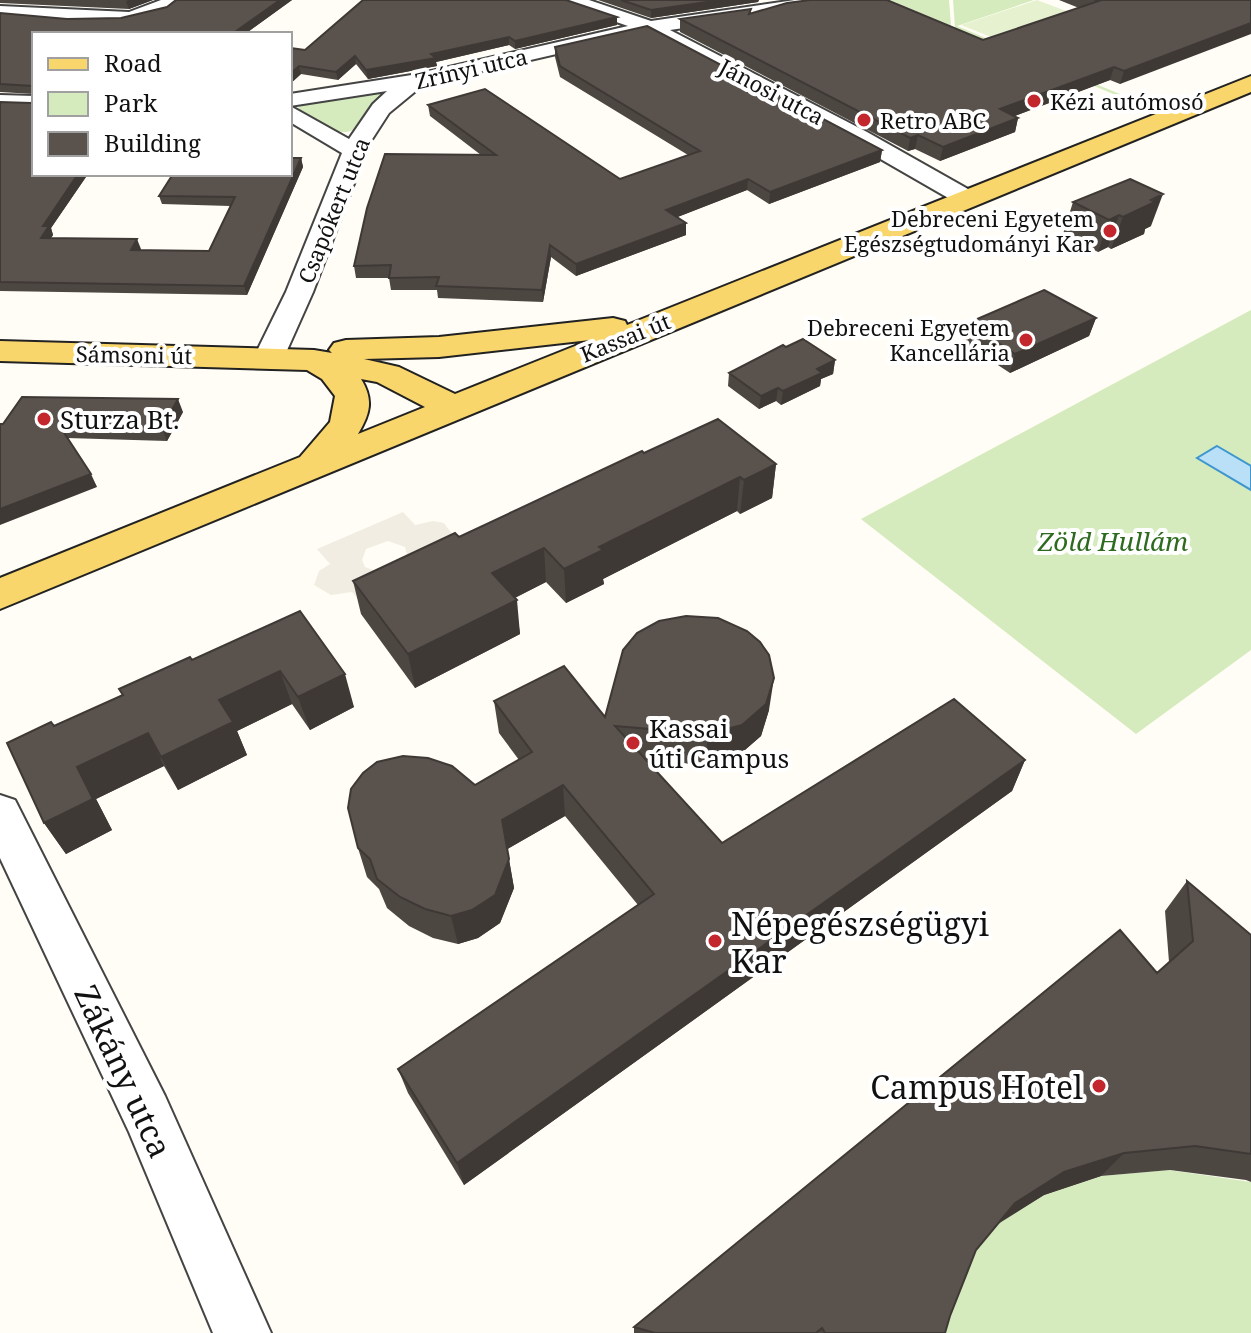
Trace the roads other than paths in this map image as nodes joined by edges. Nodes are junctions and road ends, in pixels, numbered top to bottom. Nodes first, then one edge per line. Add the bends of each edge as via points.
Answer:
1 (175, 0) edge
2 (571, 0) edge
3 (833, 0) edge
4 (801, 2) edge
5 (0, 12) edge
6 (650, 27) junction
7 (418, 80) junction
8 (1251, 83) edge
9 (292, 100) edge
10 (0, 101) edge
11 (32, 102) edge
12 (292, 114) edge
13 (354, 151) junction
14 (966, 198) junction
15 (659, 324) junction
16 (0, 351) edge
17 (269, 357) junction
18 (315, 357) junction
19 (463, 403) junction
20 (312, 465) junction
21 (0, 594) edge
22 (0, 813) edge
23 (242, 1333) edge

1 - 5 street via 134,17
2 - 6 street, Jánosi utca
3 - 4 street, Zrínyi utca
4 - 6 street, Zrínyi utca
6 - 7 street, Zrínyi utca
6 - 14 street, Jánosi utca
7 - 9 street, Zrínyi utca
7 - 13 street, Csapókert utca via 387,102
8 - 14 main road, Kassai út
10 - 11 street
12 - 13 street
13 - 17 street, Csapókert utca via 287,324
14 - 15 main road, Kassai út
15 - 18 main road via 439,347 364,348
15 - 19 main road, Kassai út
16 - 17 main road, Sámsoni út
17 - 18 main road, Sámsoni út
18 - 19 main road, Sámsoni út via 387,374
18 - 20 main road via 348,383 355,402 347,424
19 - 20 main road, Kassai út
20 - 21 main road, Kassai út
22 - 23 street, Zákány utca via 147,1114

